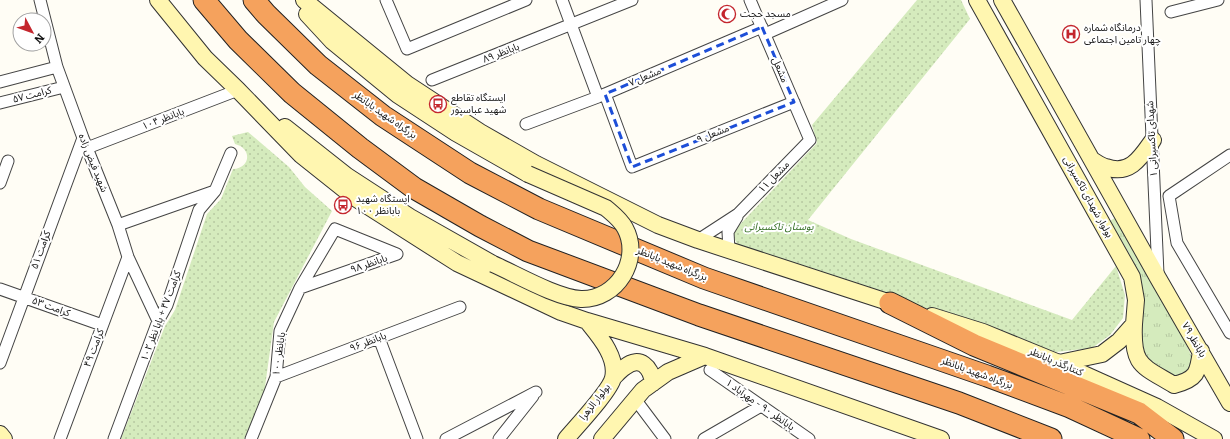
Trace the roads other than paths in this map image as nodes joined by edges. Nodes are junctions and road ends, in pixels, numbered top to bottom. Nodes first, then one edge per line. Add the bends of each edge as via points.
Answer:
1 (40, 0) edge
2 (158, 0) edge
3 (204, 0) edge
4 (254, 0) edge
5 (295, 0) edge
6 (304, 0) edge
7 (386, 0) edge
8 (526, 0) edge
9 (562, 0) edge
10 (632, 0) edge
11 (750, 0) edge
12 (842, 0) edge
13 (977, 0) edge
14 (1002, 0) edge
15 (1146, 0) edge
16 (1218, 0) edge
17 (1172, 12) dead end
18 (571, 25) junction
19 (764, 31) junction
20 (57, 67) junction
21 (432, 80) dead end
22 (0, 82) edge
23 (64, 87) junction
24 (238, 90) junction
25 (601, 95) junction
26 (0, 102) edge
27 (794, 102) junction
28 (526, 124) dead end
29 (810, 140) joint
30 (1153, 140) junction
31 (85, 143) junction
32 (231, 153) dead end
33 (1230, 155) edge
34 (1092, 160) junction
35 (8, 161) dead end
36 (0, 183) edge
37 (215, 191) junction
38 (738, 214) junction
39 (118, 225) junction
40 (335, 229) joint
41 (698, 240) junction
42 (728, 250) junction
43 (128, 257) junction
44 (1158, 278) junction
45 (300, 288) junction
46 (0, 289) edge
47 (24, 297) junction
48 (890, 303) junction
49 (460, 307) dead end
50 (158, 321) junction
51 (587, 321) junction
52 (1134, 324) junction
53 (102, 325) junction
54 (1228, 326) edge
55 (379, 338) junction
56 (1201, 351) junction
57 (0, 363) edge
58 (708, 363) junction
59 (1059, 363) junction
60 (276, 377) junction
61 (613, 378) junction
62 (653, 382) junction
63 (635, 399) junction
64 (1230, 403) edge
65 (761, 406) junction
66 (0, 434) edge
67 (4, 439) edge
68 (60, 439) edge
69 (114, 439) edge
70 (251, 439) edge
71 (417, 439) edge
72 (446, 439) edge
73 (499, 439) edge
74 (566, 439) edge
75 (602, 439) edge
76 (665, 439) edge
77 (704, 439) edge
78 (809, 439) edge
79 (942, 439) edge
80 (1051, 439) edge
81 (1139, 439) edge
82 (1172, 439) edge
83 (1214, 439) edge

1 - 20 street, شهید فیض زاده
2 - 24 main road via 205,58
3 - 80 highway via 238,40 292,93 360,148 414,188 528,251 700,315 959,403
4 - 81 highway, بزرگراه شهید بابانظر via 318,65 383,116 470,172 539,209 704,278 987,376 1070,407
5 - 24 main road, bridge via 332,41 398,95 528,174 606,208 625,228 630,241 627,269 609,291 596,297 582,299 568,297 494,264 410,217 348,176
6 - 41 main road, کنتارگذر بابانظر via 408,84 480,132 605,199 658,225
7 - 8 street via 408,49
9 - 18 street
10 - 18 street, بابانظر ۸۹
11 - 19 street, مشعل
12 - 19 street, مشعل ۷
13 - 52 main road, بولوار شهدای تاکسیرانی via 1132,277 1136,300
14 - 34 main road
15 - 30 street, شهدای تاکسیرانی ۱
16 - 17 street
18 - 21 street, بابانظر ۸۹
18 - 25 street
19 - 25 street, مشعل ۷
19 - 27 street, مشعل
20 - 22 street
20 - 23 street, شهید فیض زاده
23 - 26 street, کرامت ۵۷
23 - 31 street, شهید فیض زاده
24 - 31 street, بابانظر ۱۰۴
24 - 51 main road via 301,155 355,198 458,263 561,312
25 - 27 street, مشعل ۹ via 632,167
25 - 28 street, مشعل ۷
27 - 29 street, مشعل
29 - 38 street, مشعل ۱۱
30 - 34 main road via 1134,165 1120,170
30 - 44 street, شهدای تاکسیرانی ۱
31 - 39 street, شهید فیض زاده
31 - 47 street, کرامت ۵۱
32 - 37 street, کرامت ۴۷ + بابا نظر ۱۰۲
33 - 54 street via 1169,196 1176,243
34 - 44 main road
35 - 36 street
37 - 39 street
37 - 50 street, کرامت ۴۷ + بابا نظر ۱۰۲ via 199,210 167,305
38 - 41 street
38 - 42 street via 728,232
39 - 43 street, شهید فیض زاده
40 - 45 street, بابانظر ۱۰۰
40 - 45 street, بابانظر ۹۸ via 397,254
41 - 42 main road, کنتارگذر بابانظر
42 - 48 main road, کنتارگذر بابانظر
43 - 50 street, شهید فیض زاده
43 - 53 street, کرامت ۴۹
44 - 56 main road, بابانظر ۷۹
45 - 60 street, بابانظر ۱۰۰ via 280,331
46 - 47 street, کرامت ۵۳
47 - 53 street, کرامت ۵۳
47 - 57 street, کرامت ۵۱
48 - 59 main road, کنتارگذر بابانظر via 983,332
48 - 82 highway via 974,346 1139,413
49 - 55 street, بابانظر ۹۶
50 - 69 street, کرامت ۴۷ + بابا نظر ۱۰۲
51 - 58 main road
51 - 61 main road, بولوار الزهرا via 599,335 612,360
52 - 56 main road, بولوار شهدای تاکسیرانی via 1133,343 1136,355 1144,367 1174,385 1187,382 1194,375 1199,366
52 - 59 main road via 1120,341 1102,354
53 - 68 street, کرامت ۴۹
55 - 60 street, بابانظر ۹۶
55 - 71 street
56 - 64 main road, بابانظر ۷۹
58 - 62 main road via 668,372
58 - 65 street, بابانظر ۹۰ - مهرآباد ۱
58 - 79 main road
59 - 83 main road, کنتارگذر بابانظر via 1157,407
60 - 70 street, بابانظر ۱۰۰
61 - 62 main road via 626,366 639,362 652,373
61 - 74 main road, بولوار الزهرا via 608,388
62 - 63 main road
63 - 75 main road
63 - 76 street
65 - 77 street
65 - 78 street, بابانظر ۹۰ - مهرآباد ۱
66 - 67 main road
72 - 73 street via 536,392

